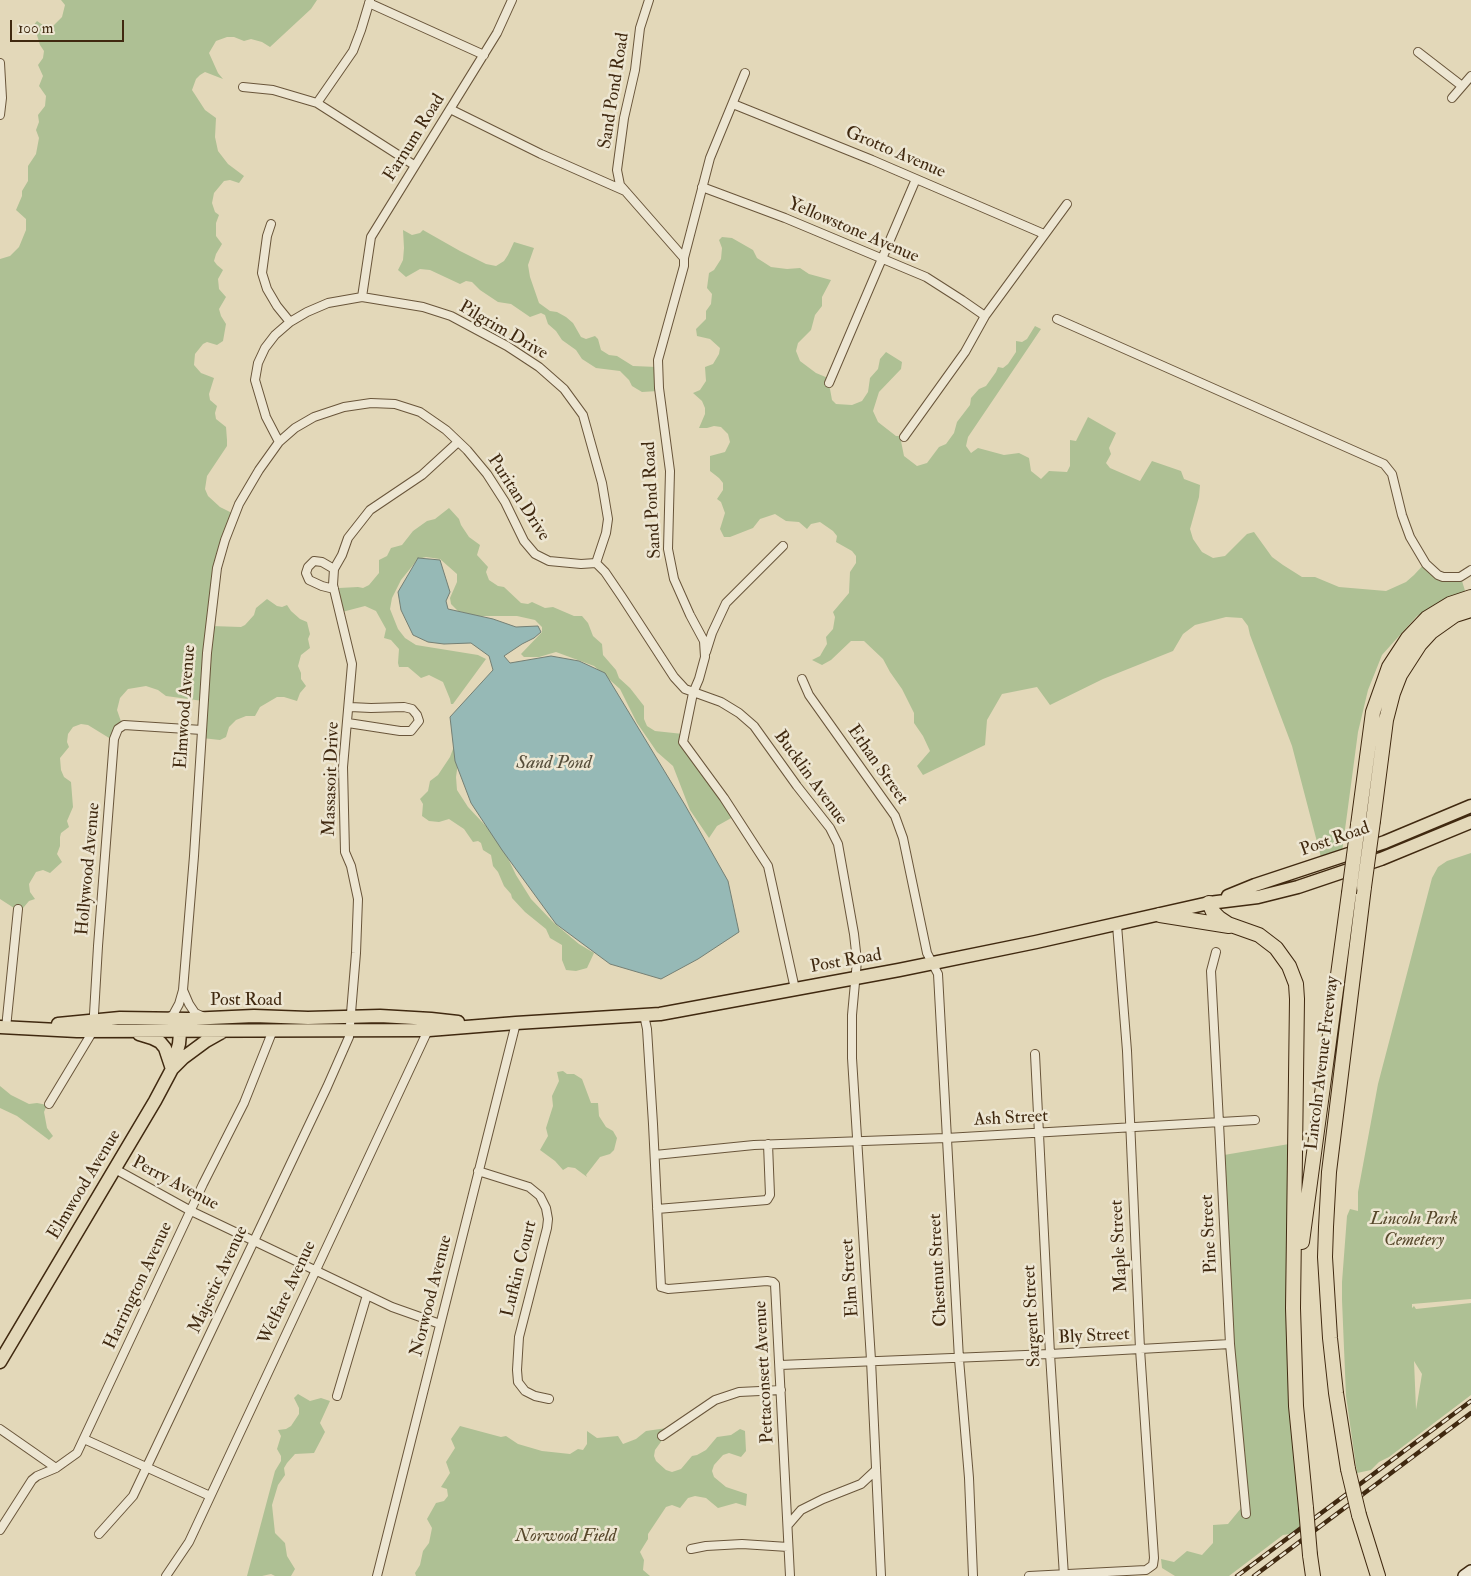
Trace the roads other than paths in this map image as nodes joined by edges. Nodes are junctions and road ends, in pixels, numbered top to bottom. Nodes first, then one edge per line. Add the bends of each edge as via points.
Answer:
1 (512, 0) edge
2 (649, 0) edge
3 (370, 2) edge
4 (1418, 52) dead end
5 (484, 55) junction
6 (0, 63) edge
7 (745, 73) dead end
8 (1471, 76) edge
9 (1462, 86) junction
10 (243, 87) dead end
11 (1452, 98) dead end
12 (317, 103) junction
13 (733, 104) junction
14 (450, 109) junction
15 (0, 114) edge
16 (414, 165) junction
17 (916, 179) junction
18 (702, 188) junction
19 (626, 192) junction
20 (1067, 204) dead end
21 (271, 224) dead end
22 (1044, 234) junction
23 (684, 258) junction
24 (881, 259) junction
25 (362, 297) junction
26 (985, 316) junction
27 (1057, 319) dead end
28 (290, 322) junction
29 (829, 383) dead end
30 (904, 437) dead end
31 (279, 442) junction
32 (458, 442) junction
33 (783, 546) dead end
34 (596, 564) junction
35 (334, 569) junction
36 (1471, 570) edge
37 (334, 589) junction
38 (1471, 597) edge
39 (1471, 610) edge
40 (705, 657) junction
41 (802, 678) dead end
42 (693, 693) junction
43 (350, 707) junction
44 (348, 723) junction
45 (202, 730) junction
46 (1471, 806) edge
47 (1471, 822) edge
48 (1209, 904) junction
49 (18, 909) dead end
50 (1160, 915) junction
51 (1117, 925) junction
52 (1242, 928) junction
53 (1216, 952) dead end
54 (932, 963) junction
55 (856, 978) junction
56 (795, 989) junction
57 (183, 990) junction
58 (644, 1015) junction
59 (207, 1018) junction
60 (166, 1019) junction
61 (350, 1023) junction
62 (516, 1023) junction
63 (181, 1025) junction
64 (430, 1025) junction
65 (94, 1026) junction
66 (3, 1028) edge
67 (225, 1030) junction
68 (273, 1030) junction
69 (127, 1031) junction
70 (1035, 1054) dead end
71 (172, 1069) junction
72 (48, 1104) dead end
73 (1255, 1120) dead end
74 (1219, 1123) junction
75 (1130, 1128) junction
76 (1038, 1132) junction
77 (946, 1138) junction
78 (857, 1142) junction
79 (768, 1144) junction
80 (655, 1155) junction
81 (115, 1168) junction
82 (478, 1171) junction
83 (658, 1209) junction
84 (191, 1210) junction
85 (254, 1242) junction
86 (315, 1271) junction
87 (367, 1295) junction
88 (440, 1324) junction
89 (1294, 1340) junction
90 (1230, 1344) junction
91 (1140, 1349) junction
92 (1050, 1354) junction
93 (959, 1358) junction
94 (871, 1360) junction
95 (0, 1362) edge
96 (780, 1365) junction
97 (782, 1390) junction
98 (337, 1396) dead end
99 (549, 1399) dead end
100 (0, 1429) edge
101 (662, 1436) dead end
102 (84, 1439) junction
103 (147, 1467) junction
104 (56, 1468) junction
105 (876, 1470) junction
106 (210, 1496) junction
107 (1246, 1514) dead end
108 (788, 1525) junction
109 (0, 1530) edge
110 (99, 1534) dead end
111 (788, 1547) junction
112 (691, 1549) dead end
113 (1471, 1571) edge
114 (1064, 1575) edge
115 (166, 1576) edge
116 (377, 1576) edge
117 (790, 1576) edge
118 (881, 1576) edge
119 (973, 1576) edge
120 (1029, 1576) edge
121 (1313, 1576) edge
122 (1378, 1576) edge
123 (1464, 1576) edge

1 - 5 street, Farnum Road
2 - 19 street, Sand Pond Road via 640,28 619,152 620,185
3 - 5 street
3 - 12 street via 353,51
4 - 9 street
5 - 14 street, Farnum Road
6 - 15 street
7 - 13 street
8 - 9 street
9 - 11 street
10 - 12 street via 273,90
12 - 16 street
13 - 17 street, Grotto Avenue
13 - 18 street via 710,158
14 - 16 street, Farnum Road
14 - 19 street
16 - 25 street, Farnum Road via 371,237
17 - 22 street, Grotto Avenue
17 - 24 street
18 - 23 street
18 - 24 street, Yellowstone Avenue via 785,218
19 - 23 street, Sand Pond Road
20 - 22 street
21 - 28 street via 262,273 277,306
22 - 26 street
23 - 40 street, Sand Pond Road via 658,360 659,388 670,471 668,549 674,579 704,641
24 - 26 street, Yellowstone Avenue via 936,283
24 - 29 street
25 - 28 street, Pilgrim Drive via 328,303
25 - 34 street, Pilgrim Drive via 423,307 451,316 507,346 539,367 564,389 583,415 602,483 608,519
26 - 30 street via 965,352
27 - 36 street via 1384,464 1392,474 1410,537 1426,564 1443,578 1460,577
28 - 31 street, Pilgrim Drive via 265,348 255,380 266,416
31 - 32 street, Puritan Drive via 314,417 344,407 371,403 395,404 420,412
31 - 45 street, Elmwood Avenue via 239,504 217,568
32 - 34 street, Puritan Drive via 487,474 524,541 535,554 549,561
32 - 35 street, Massasoit Drive via 416,479 370,510 348,538
33 - 40 street via 726,603
34 - 42 street via 605,572 674,677
35 - 37 street, Massasoit Drive
35 - 37 street via 314,561 306,573 309,580
37 - 43 street, Massasoit Drive via 352,664
38 - 89 highway, bridge via 1450,604 1427,618 1408,638 1389,667 1372,712 1305,1211
39 - 122 highway, Lincoln Avenue Freeway, bridge via 1448,619 1431,632 1400,675 1393,692 1386,720 1329,1172 1325,1257 1336,1393 1348,1468
40 - 42 street, Sand Pond Road
41 - 54 street, Ethan Street via 809,695 895,816
42 - 55 street, Bucklin Avenue via 721,702 754,726 830,828 842,860 854,934
42 - 56 street, Sand Pond Road via 683,742 752,838 768,866
43 - 44 street, Massasoit Drive
43 - 44 street via 404,707 412,710 419,721 411,731
44 - 61 street, Massasoit Drive via 344,767 345,852 358,900
45 - 57 street, Elmwood Avenue
45 - 65 street, Hollywood Avenue via 124,725 118,729 114,739
46 - 48 main road, Post Road via 1385,842
47 - 48 main road, Post Road via 1381,859 1298,887
48 - 50 main road, Post Road
48 - 52 highway via 1219,918
49 - 66 street
50 - 51 main road, Post Road
50 - 52 highway
51 - 54 main road, Post Road
51 - 75 street, Maple Street
52 - 89 highway via 1266,940 1281,954 1292,972 1297,992
53 - 74 street, Pine Street via 1211,971
54 - 55 main road, Post Road
54 - 77 street, Chestnut Street via 938,977
55 - 56 main road, Post Road
55 - 78 street, Elm Street via 852,1030
56 - 58 main road, Post Road
57 - 59 street via 195,1013
57 - 60 street, Elmwood Avenue via 176,1010
58 - 62 main road, Post Road
58 - 80 street, Pettaconsett Avenue
59 - 61 main road, Post Road via 252,1016
59 - 63 main road, Post Road
60 - 63 main road, Post Road
60 - 65 main road, Post Road via 120,1018
61 - 64 main road, Post Road
61 - 68 main road, Post Road
61 - 85 street, Majestic Avenue via 349,1037 328,1087
62 - 64 main road, Post Road
62 - 82 street, Norwood Avenue
63 - 67 main road, Post Road
63 - 69 main road, Post Road
63 - 71 main road, Elmwood Avenue
64 - 86 street, Welfare Avenue
65 - 66 main road, Post Road
65 - 69 main road, Post Road
65 - 72 street
67 - 68 main road, Post Road
67 - 71 main road
68 - 84 street, Harrington Avenue via 244,1103
69 - 71 main road via 160,1042
70 - 76 street, Sargent Street
71 - 81 main road, Elmwood Avenue
73 - 74 street, Ash Street
74 - 75 street, Ash Street
74 - 90 street, Pine Street
75 - 76 street, Ash Street
75 - 91 street, Maple Street
76 - 77 street, Ash Street
76 - 92 street, Sargent Street
77 - 78 street, Ash Street
77 - 93 street, Chestnut Street
78 - 79 street, Ash Street
78 - 94 street, Elm Street
79 - 80 street, Ash Street
79 - 83 street via 770,1195 767,1200
80 - 83 street, Pettaconsett Avenue
81 - 84 street, Perry Avenue
81 - 95 main road, Elmwood Avenue
82 - 88 street, Norwood Avenue
82 - 99 street, Lufkin Court via 529,1187 540,1196 546,1208 545,1237 519,1337 517,1370 518,1382 525,1391
83 - 96 street, Pettaconsett Avenue via 661,1287 770,1281 775,1284
84 - 85 street, Perry Avenue
84 - 102 street, Harrington Avenue
85 - 86 street, Perry Avenue
85 - 103 street, Majestic Avenue
86 - 87 street, Perry Avenue
86 - 106 street, Welfare Avenue
87 - 88 street, Perry Avenue
87 - 98 street
88 - 116 street, Norwood Avenue
89 - 121 highway, bridge via 1297,1422
90 - 91 street, Bly Street
90 - 107 street, Pine Street
91 - 92 street, Bly Street
91 - 114 street, Maple Street via 1153,1566 1146,1570
92 - 93 street, Bly Street
92 - 114 street, Sargent Street
93 - 94 street, Bly Street
93 - 119 street, Chestnut Street
94 - 96 street, Bly Street
94 - 105 street, Elm Street
96 - 97 street, Pettaconsett Avenue
97 - 101 street via 739,1392 715,1400
97 - 108 street, Pettaconsett Avenue
100 - 104 street
102 - 103 street
102 - 104 street, Harrington Avenue via 77,1453
103 - 106 street
103 - 110 street, Majestic Avenue via 133,1496
104 - 109 street, Harrington Avenue via 32,1480
105 - 108 street via 861,1484 801,1510
105 - 118 street, Elm Street
106 - 115 street, Welfare Avenue via 188,1542
108 - 111 street, Pettaconsett Avenue
111 - 112 street via 742,1544
111 - 117 street, Pettaconsett Avenue
113 - 123 main road
114 - 120 street

